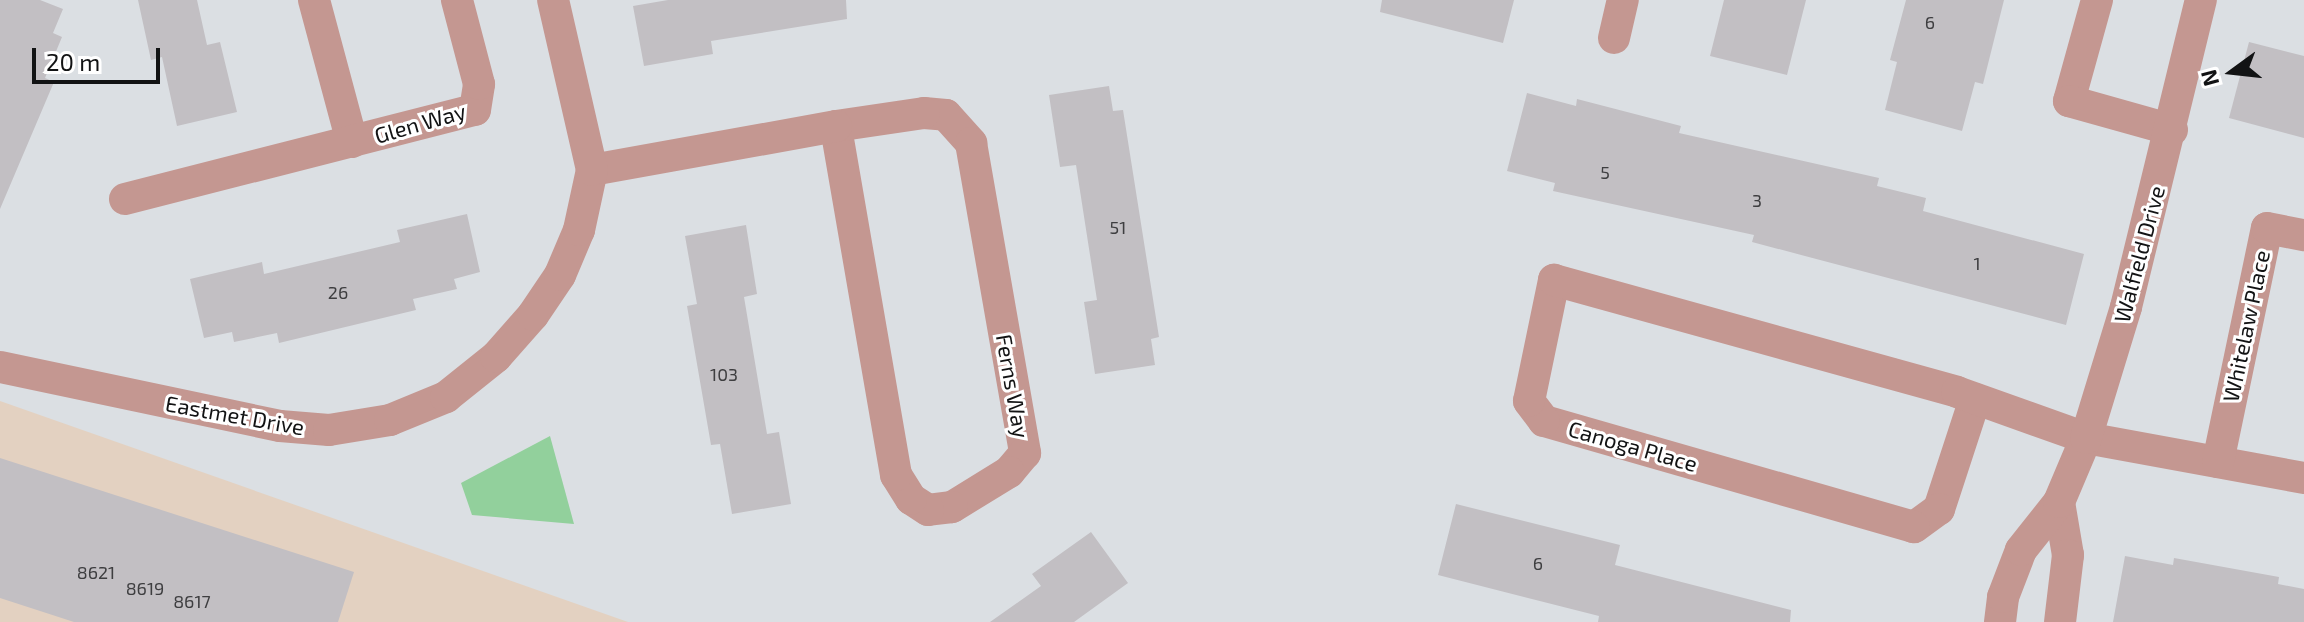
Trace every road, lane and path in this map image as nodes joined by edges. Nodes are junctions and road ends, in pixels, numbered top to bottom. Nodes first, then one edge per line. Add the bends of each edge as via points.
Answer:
1 (314, 0) edge
2 (457, 0) edge
3 (553, 0) edge
4 (1623, 0) edge
5 (2097, 0) edge
6 (2201, 0) edge
7 (1614, 38) dead end
8 (836, 126) junction
9 (2172, 130) junction
10 (352, 142) junction
11 (592, 170) junction
12 (125, 199) dead end
13 (2304, 235) edge
14 (0, 367) edge
15 (1975, 399) junction
16 (2086, 438) junction
17 (2218, 462) junction
18 (2304, 478) edge
19 (2059, 502) junction
20 (2000, 622) edge
21 (2060, 622) edge

1 - 10 street, Glen Way
2 - 10 street, Glen Way via 479,84 475,110
3 - 11 street, Eastmet Drive
4 - 7 street
5 - 9 street via 2069,101
6 - 9 street, Walfield Drive
8 - 8 street, Ferns Way via 896,475 911,499 928,510 952,507 1009,472 1025,453 971,143 946,115 924,113
8 - 11 street, Ferns Way
9 - 16 street, Walfield Drive
10 - 12 street, Glen Way
11 - 14 street, Eastmet Drive via 579,230 560,275 533,315 473,378 446,397 390,420 329,430 280,426
13 - 17 street, Whitelaw Place via 2267,228
15 - 15 street, Canoga Place via 1939,509 1914,527 1544,421 1529,401 1554,280
15 - 16 street, Canoga Place
16 - 17 street
16 - 19 street, Walfield Drive
17 - 18 street
19 - 20 street, Walfield Drive via 2021,550 2003,597
19 - 21 street via 2068,555

